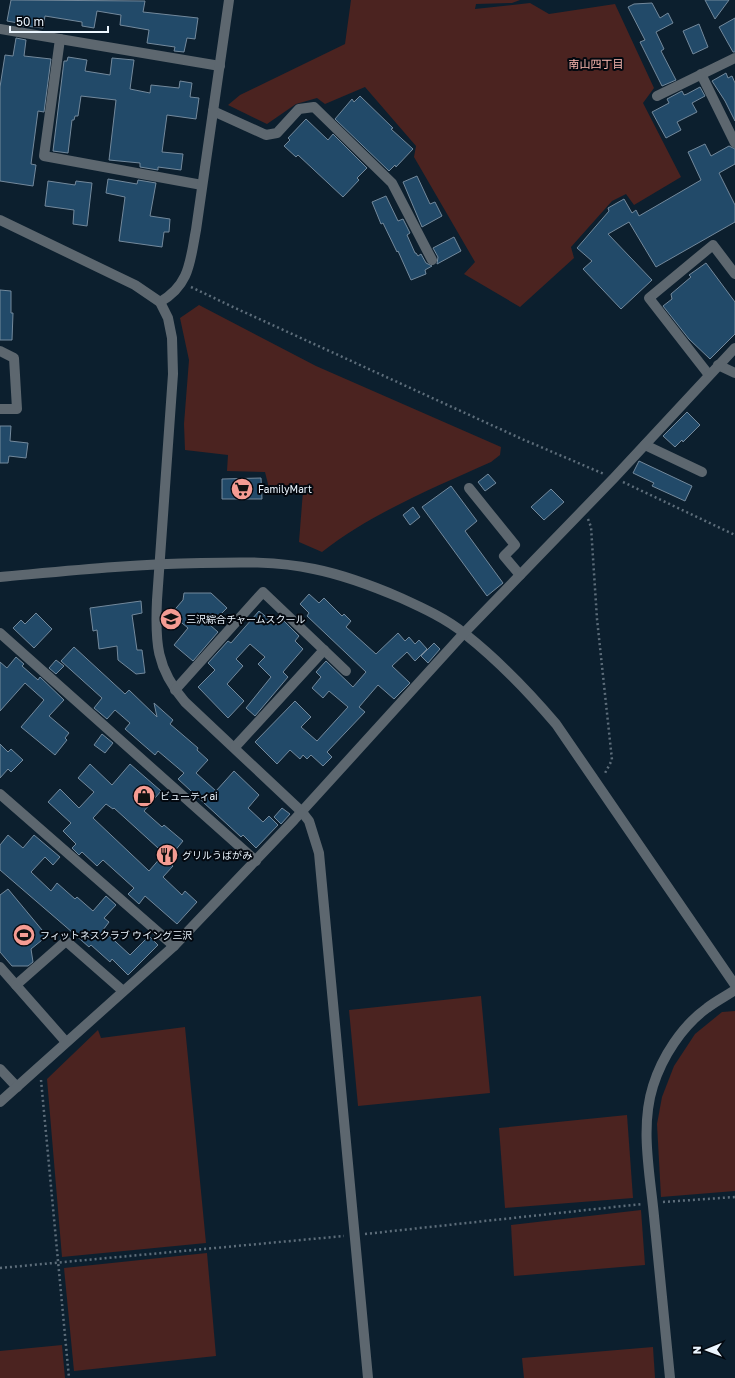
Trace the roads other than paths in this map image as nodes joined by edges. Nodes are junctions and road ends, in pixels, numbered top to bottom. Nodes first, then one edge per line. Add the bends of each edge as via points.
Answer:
1 (229, 0) edge
2 (0, 29) edge
3 (60, 39) junction
4 (735, 58) edge
5 (220, 66) junction
6 (701, 74) junction
7 (657, 96) dead end
8 (213, 111) junction
9 (735, 143) edge
10 (202, 185) junction
11 (0, 220) edge
12 (432, 260) dead end
13 (735, 274) edge
14 (160, 302) junction
15 (735, 348) edge
16 (0, 351) edge
17 (718, 365) junction
18 (735, 373) edge
19 (709, 375) junction
20 (0, 409) edge
21 (645, 445) junction
22 (702, 472) dead end
23 (469, 488) dead end
24 (160, 564) junction
25 (520, 575) junction
26 (0, 577) edge
27 (0, 633) edge
28 (464, 633) junction
29 (324, 650) junction
30 (346, 671) dead end
31 (175, 690) junction
32 (235, 747) junction
33 (0, 794) edge
34 (302, 812) junction
35 (256, 861) junction
36 (174, 946) junction
37 (0, 967) edge
38 (16, 985) junction
39 (735, 985) edge
40 (735, 990) edge
41 (123, 991) junction
42 (66, 1042) junction
43 (0, 1069) edge
44 (16, 1087) junction
45 (0, 1102) edge
46 (368, 1378) edge
47 (670, 1378) edge

1 - 5 street
2 - 3 street
3 - 5 street
3 - 10 street via 44,156
4 - 6 street
5 - 8 street
6 - 7 street
6 - 9 street
8 - 10 street
8 - 12 street via 266,135 277,133 299,109 314,106 392,183
10 - 14 street via 196,230 183,282 173,295
11 - 14 street via 135,286
13 - 19 street via 713,246 649,298
14 - 24 street via 168,318 172,338 173,374
15 - 17 street
16 - 20 street via 14,358 17,409
17 - 18 street
17 - 19 street
19 - 21 street
21 - 22 street
21 - 25 street
23 - 25 street via 515,545 504,556
24 - 26 street
24 - 28 street via 245,562 314,569 345,576 419,606
24 - 31 street via 157,647 167,677
25 - 28 street
27 - 35 street
28 - 34 street
28 - 39 street via 527,690 556,724
29 - 30 street
29 - 31 street via 263,592
29 - 32 street
31 - 32 street
32 - 34 street
33 - 36 street
34 - 35 street
34 - 46 street via 309,821 314,835 322,873
35 - 36 street
36 - 41 street
37 - 38 street
38 - 41 street via 66,940
38 - 42 street
40 - 47 street via 706,1008 689,1024 673,1045 661,1065 647,1111 647,1137
41 - 42 street
42 - 44 street
43 - 44 street
44 - 45 street

